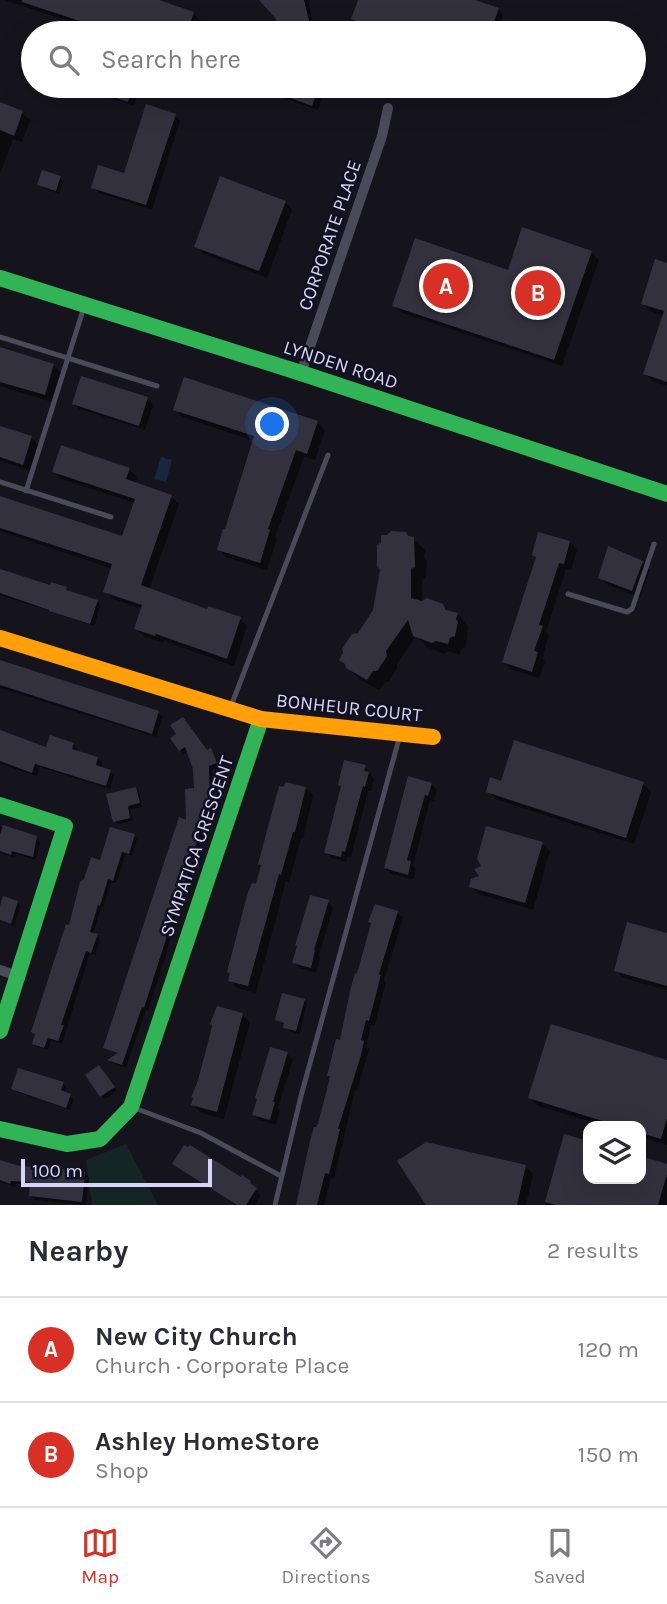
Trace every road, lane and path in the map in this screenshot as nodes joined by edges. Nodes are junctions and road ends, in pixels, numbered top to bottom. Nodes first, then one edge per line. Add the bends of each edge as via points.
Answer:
1 (388, 108) dead end
2 (0, 278) edge
3 (85, 305) junction
4 (0, 337) edge
5 (68, 358) junction
6 (301, 373) junction
7 (157, 386) dead end
8 (328, 454) dead end
9 (0, 482) edge
10 (26, 491) junction
11 (667, 494) edge
12 (111, 517) dead end
13 (654, 544) dead end
14 (568, 594) dead end
15 (0, 638) edge
16 (230, 709) junction
17 (261, 719) junction
18 (401, 732) junction
19 (433, 737) dead end
20 (0, 805) edge
21 (0, 970) edge
22 (18, 976) junction
23 (0, 1031) edge
24 (131, 1107) junction
25 (0, 1129) edge
26 (281, 1176) junction
27 (275, 1205) edge

1 - 6 street, CORPORATE PLACE
2 - 3 street, LYNDEN ROAD
3 - 5 lane
3 - 6 street, LYNDEN ROAD
4 - 5 lane
5 - 7 lane
5 - 10 lane
6 - 11 street, LYNDEN ROAD
8 - 16 lane
9 - 10 lane
10 - 12 lane
13 - 14 lane via 632,609 627,612
15 - 16 street
16 - 17 street
17 - 18 street, BONHEUR COURT
17 - 24 street, SYMPATICA CRESCENT
18 - 19 street, BONHEUR COURT
18 - 26 lane
20 - 22 street via 65,826
21 - 22 street
22 - 23 street
24 - 25 street, SYMPATICA CRESCENT via 100,1139 67,1144
24 - 26 lane via 201,1133
26 - 27 lane

